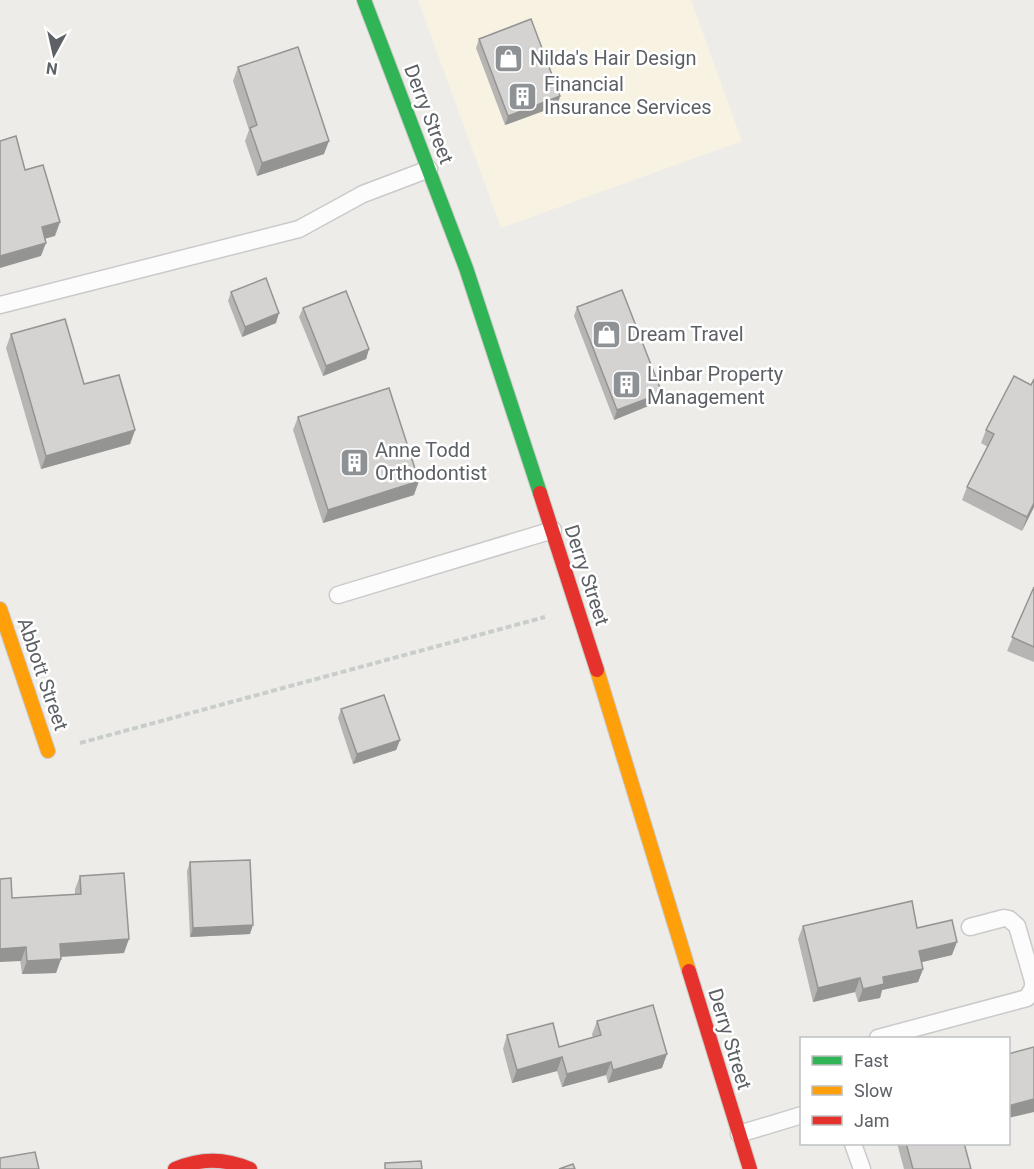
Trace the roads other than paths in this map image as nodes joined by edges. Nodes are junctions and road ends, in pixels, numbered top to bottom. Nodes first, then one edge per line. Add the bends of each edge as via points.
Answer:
1 (364, 0) edge
2 (429, 169) junction
3 (0, 305) edge
4 (552, 530) junction
5 (338, 595) dead end
6 (0, 609) edge
7 (48, 751) road end
8 (970, 927) dead end
9 (882, 1037) edge
10 (800, 1115) edge
11 (739, 1134) junction
12 (854, 1145) edge
13 (175, 1169) edge
14 (250, 1169) edge
15 (750, 1169) edge
16 (862, 1169) edge

1 - 2 main road, Derry Street
2 - 3 lane via 363,194 300,230
2 - 4 main road, Derry Street via 466,268
4 - 5 lane
4 - 11 main road, Derry Street
6 - 7 main road, Abbott Street
8 - 9 lane via 1004,918 1017,926 1033,981 1031,994
10 - 11 lane
11 - 15 main road, Derry Street
12 - 16 lane
13 - 14 main road via 208,1159

